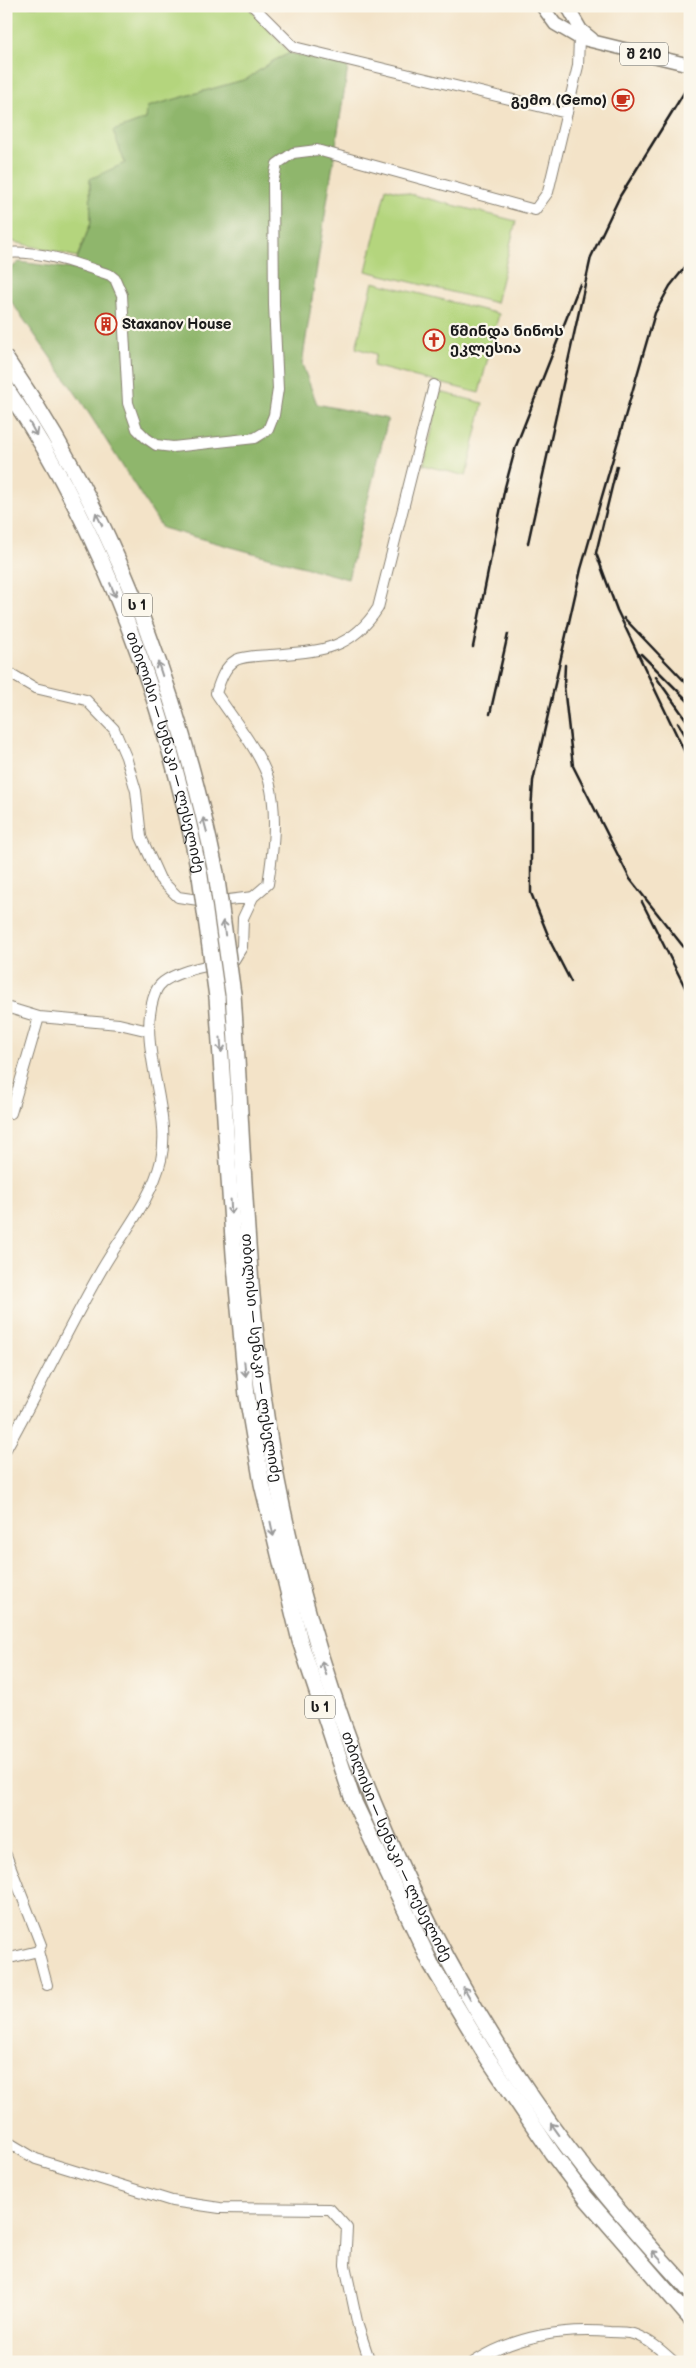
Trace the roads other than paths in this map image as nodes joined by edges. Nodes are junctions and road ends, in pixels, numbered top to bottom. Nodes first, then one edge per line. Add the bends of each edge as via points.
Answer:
1 (253, 6) edge
2 (548, 9) edge
3 (569, 11) edge
4 (560, 25) junction
5 (579, 38) junction
6 (598, 44) junction
7 (690, 65) edge
8 (567, 113) junction
9 (6, 253) edge
10 (6, 359) edge
11 (434, 385) dead end
12 (6, 388) edge
13 (6, 671) edge
14 (253, 897) junction
15 (6, 1007) edge
16 (39, 1017) junction
17 (150, 1031) junction
18 (11, 1113) dead end
19 (6, 1449) edge
20 (6, 1855) edge
21 (38, 1951) junction
22 (14, 1957) dead end
23 (47, 1985) dead end
24 (6, 2141) edge
25 (690, 2292) edge
26 (690, 2318) edge
27 (370, 2362) edge
28 (474, 2362) edge
29 (674, 2362) edge

1 - 8 street via 294,47
2 - 4 main road via 552,21
3 - 4 main road via 568,22
3 - 6 main road, შ 210 via 581,30
4 - 5 main road, შ 210
5 - 6 main road, შ 210
5 - 8 street via 578,66
6 - 7 main road, შ 210
8 - 9 street via 548,192 535,210 317,150 293,153 277,164 273,182 278,389 274,416 268,430 255,438 173,447 156,445 146,438 137,429 128,403 122,295 115,280 110,275 26,251
25 -> 10 highway, თბილისი — სენაკი — ლესელიძე / ს 1, bridge via 629,2225 566,2145 497,2044 412,1889 368,1791 336,1706 296,1565 277,1480 264,1395 249,1252 233,994 216,873 180,727 146,624 80,478 42,411
11 - 14 street via 378,608 368,623 352,638 320,650 236,660 225,669 216,692 269,780 274,814 271,866 268,884
12 -> 26 highway, თბილისი — სენაკი — ლესელიძე / ს 1, bridge via 28,419 91,537 164,725 200,876 217,997 247,1396 262,1484 283,1579 319,1705 346,1783 431,1964 487,2057 586,2198
13 - 14 street via 35,688 86,700 114,729 136,791 141,837 160,879 178,897 212,902
14 - 17 street via 243,918 242,947 234,960 173,975 156,989 149,1016
15 - 16 street
16 - 17 street via 119,1024
16 - 18 street
17 - 19 street via 162,1130 162,1158 156,1179 103,1267
20 - 21 street via 41,1945
21 - 22 street
21 - 23 street
24 - 27 street via 36,2159 172,2201 220,2208 330,2209 347,2228 345,2265 358,2326
28 - 29 street via 489,2352 520,2341 578,2329 632,2334 658,2347

